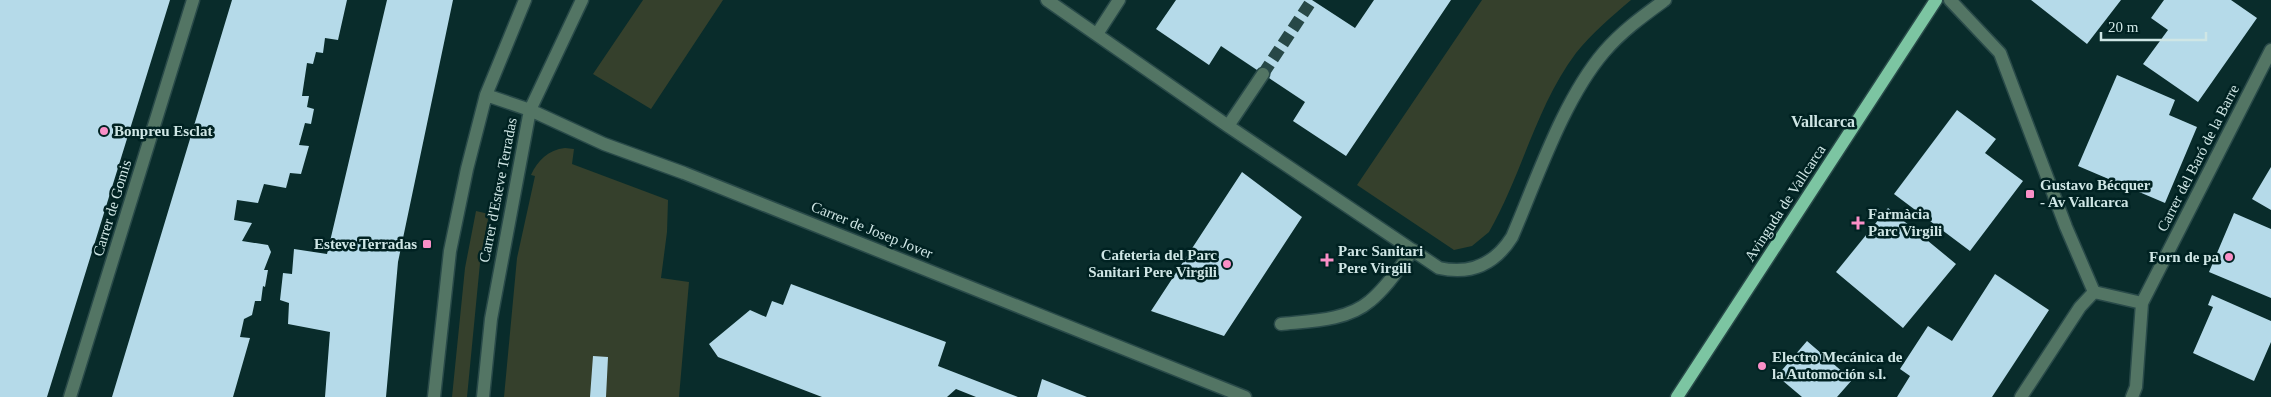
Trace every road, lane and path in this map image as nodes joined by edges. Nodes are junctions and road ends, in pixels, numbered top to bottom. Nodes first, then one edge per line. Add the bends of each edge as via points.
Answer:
1 (193, 0) edge
2 (525, 0) edge
3 (582, 0) edge
4 (1047, 0) edge
5 (1119, 0) edge
6 (1665, 0) edge
7 (1936, 0) edge
8 (1950, 0) edge
9 (1096, 34) junction
10 (2271, 50) edge
11 (1263, 74) tunnel mouth
12 (486, 95) junction
13 (530, 110) junction
14 (1228, 126) junction
15 (1413, 250) junction
16 (2094, 292) junction
17 (2142, 304) junction
18 (1280, 324) dead end
19 (70, 397) edge
20 (434, 397) edge
21 (483, 397) edge
22 (1246, 397) edge
23 (1677, 397) edge
24 (2021, 397) edge
25 (2132, 397) edge

1 - 19 street, Carrer de Gomis
2 - 12 street, Carrer d'Esteve Terradas
3 - 13 street, Carrer d'Esteve Terradas
4 - 9 street
5 - 9 street
6 - 15 street via 1629,26 1584,78 1504,250 1481,267 1453,271 1439,268
7 - 23 main road, Avinguda de Vallcarca
8 - 16 street via 2000,53
9 - 14 street
10 - 17 street, Carrer del Baró de la Barre
11 - 14 street
12 - 13 street, Carrer de Josep Jover
12 - 20 street, Carrer d'Esteve Terradas via 450,251
13 - 21 street, Carrer d'Esteve Terradas via 491,319
13 - 22 street, Carrer de Josep Jover via 604,144
14 - 15 street
15 - 18 street via 1369,302 1322,320
16 - 17 street
16 - 24 street via 2080,307
17 - 25 street, Carrer del Baró de la Barre via 2136,387

